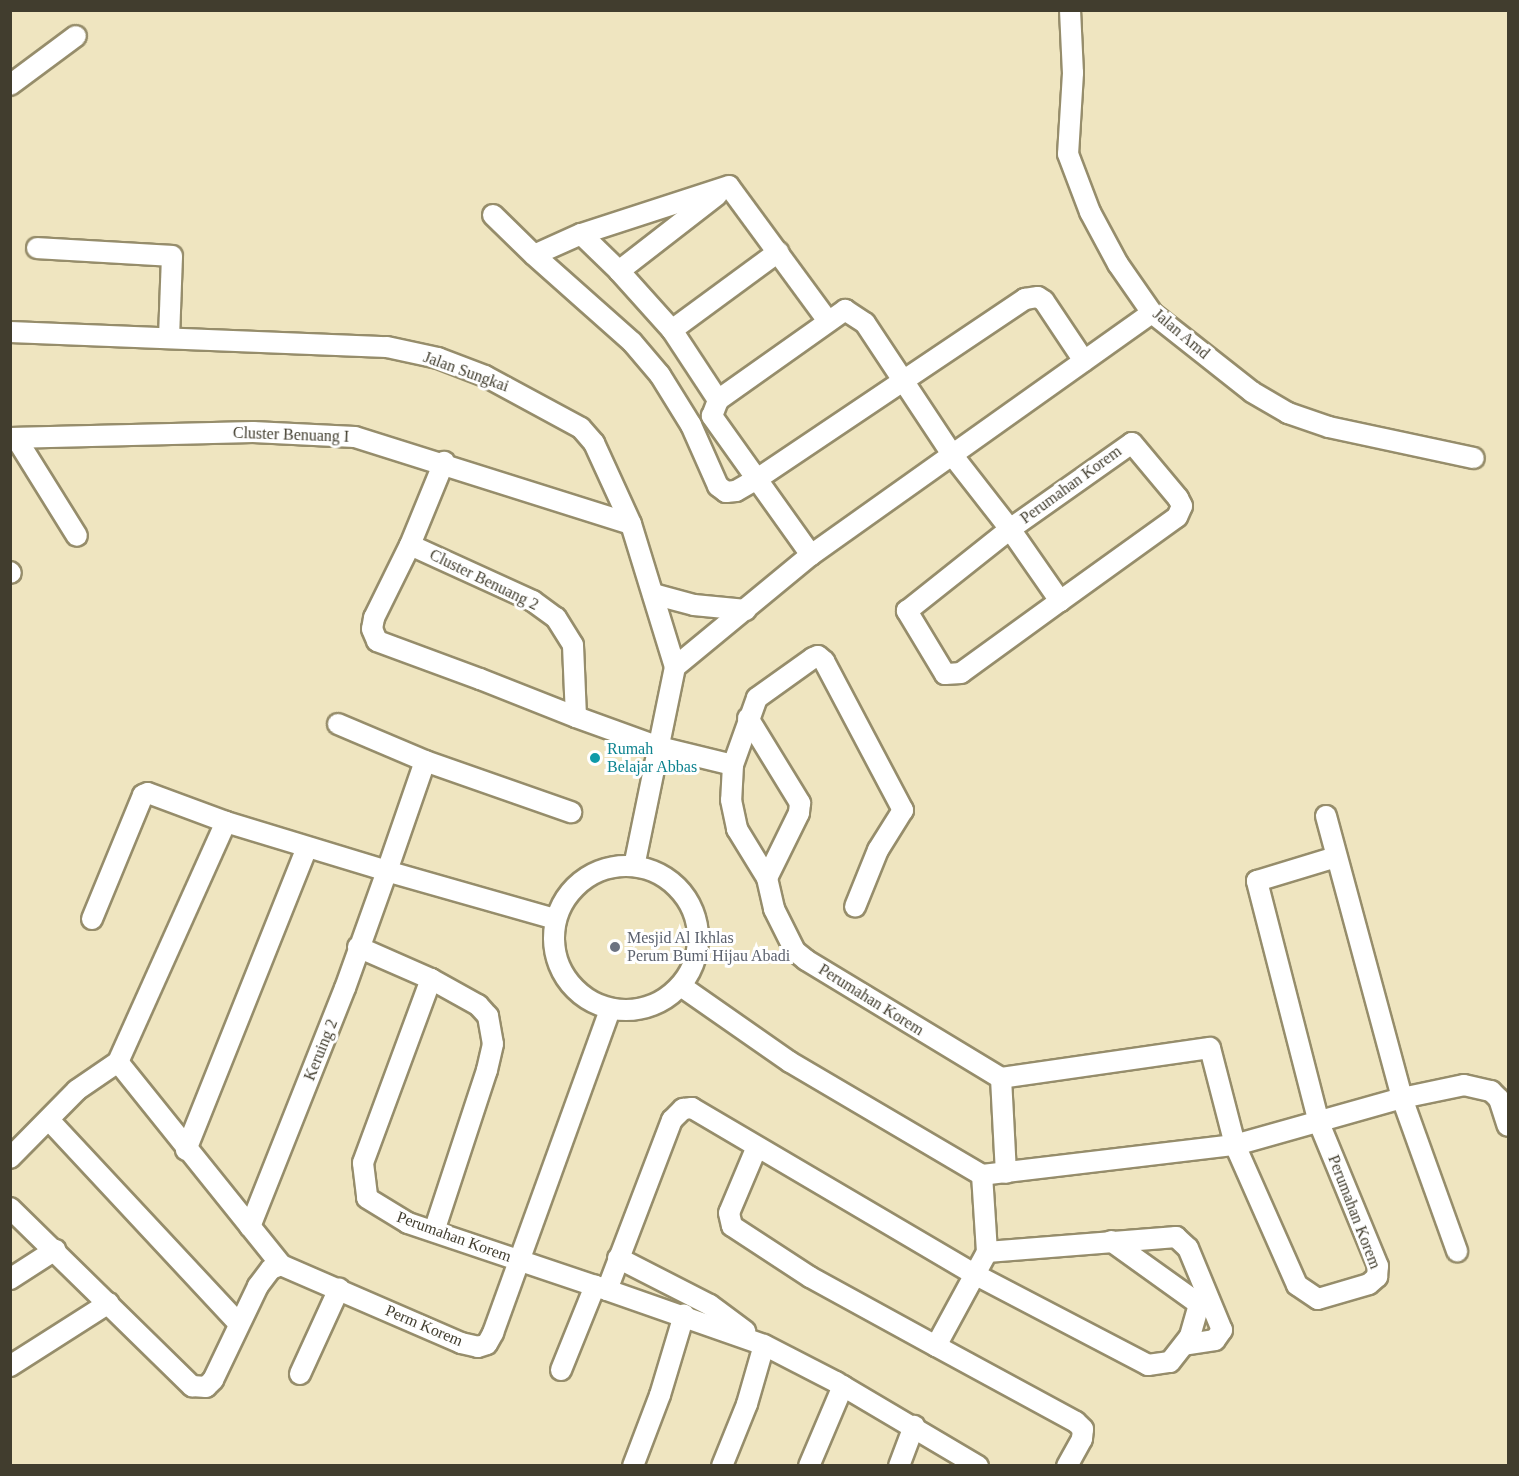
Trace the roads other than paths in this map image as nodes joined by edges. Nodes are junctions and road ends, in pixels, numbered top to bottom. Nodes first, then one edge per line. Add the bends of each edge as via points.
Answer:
1 (1070, 10) edge
2 (76, 36) dead end
3 (10, 86) edge
4 (729, 186) junction
5 (493, 215) dead end
6 (581, 234) junction
7 (37, 248) dead end
8 (778, 252) junction
9 (534, 255) junction
10 (619, 271) junction
11 (1152, 313) junction
12 (828, 321) junction
13 (672, 330) junction
14 (10, 332) edge
15 (169, 337) junction
16 (1084, 361) junction
17 (902, 381) junction
18 (718, 400) junction
19 (13, 438) edge
20 (953, 456) junction
21 (1474, 459) dead end
22 (444, 462) junction
23 (757, 479) junction
24 (631, 524) junction
25 (1010, 529) junction
26 (77, 536) dead end
27 (410, 545) junction
28 (811, 555) junction
29 (653, 594) junction
30 (1060, 601) junction
31 (746, 610) junction
32 (675, 667) junction
33 (568, 713) junction
34 (748, 718) junction
35 (338, 724) dead end
36 (658, 747) junction
37 (426, 761) junction
38 (733, 765) junction
39 (571, 812) dead end
40 (1326, 816) dead end
41 (226, 822) junction
42 (307, 847) junction
43 (1336, 857) junction
44 (634, 866) junction
45 (387, 871) junction
46 (767, 878) junction
47 (855, 907) dead end
48 (92, 919) dead end
49 (555, 919) junction
50 (358, 947) junction
51 (431, 979) junction
52 (681, 986) junction
53 (610, 1009) junction
54 (118, 1062) junction
55 (1002, 1078) junction
56 (1402, 1098) junction
57 (49, 1120) junction
58 (1319, 1123) junction
59 (1509, 1126) edge
60 (1235, 1145) junction
61 (756, 1149) junction
62 (186, 1150) junction
63 (10, 1158) edge
64 (1006, 1173) junction
65 (982, 1175) junction
66 (10, 1208) edge
67 (250, 1227) junction
68 (434, 1232) junction
69 (1111, 1241) junction
70 (55, 1250) junction
71 (1457, 1251) dead end
72 (987, 1252) junction
73 (618, 1258) junction
74 (519, 1260) junction
75 (281, 1265) junction
76 (976, 1275) junction
77 (10, 1279) edge
78 (601, 1288) junction
79 (339, 1289) junction
80 (1204, 1302) junction
81 (109, 1303) junction
82 (684, 1315) junction
83 (238, 1323) junction
84 (761, 1344) junction
85 (1185, 1345) junction
86 (936, 1346) junction
87 (10, 1366) edge
88 (561, 1370) dead end
89 (300, 1374) dead end
90 (843, 1386) junction
91 (914, 1426) junction
92 (633, 1466) edge
93 (722, 1466) edge
94 (809, 1466) edge
95 (899, 1466) edge
96 (978, 1466) edge
97 (1067, 1466) edge

1 - 11 street, Jalan Amd via 1073,73 1068,154 1118,264
2 - 3 street
4 - 6 street
4 - 8 street
4 - 10 street
5 - 9 street
6 - 9 street
6 - 10 street
7 - 15 street via 172,256
8 - 12 street
8 - 13 street
9 - 23 street via 632,342 660,375 691,425 718,486 726,492 736,491
10 - 13 street
11 - 16 street
11 - 21 street, Jalan Amd via 1252,392 1288,413 1329,427
12 - 17 street via 845,310 858,315
12 - 18 street
13 - 18 street
14 - 15 street, Jalan Sungkai
15 - 24 street, Jalan Sungkai via 387,347 438,358 485,376 581,428 594,443
16 - 17 street via 1044,301 1031,297
16 - 20 street
17 - 20 street
17 - 23 street
18 - 23 street via 712,416
19 - 22 street, Cluster Benuang I via 253,432 355,437
19 - 26 street
20 - 25 street
20 - 28 street
22 - 24 street, Cluster Benuang I
22 - 27 street
23 - 28 street
24 - 29 street, Jalan Sungkai
25 - 30 street, Perumahan Korem
25 - 30 street, Perumahan Korem via 910,607 908,618 925,646 945,674 952,676
25 - 30 street, Perumahan Korem via 1132,443 1178,498 1181,512
27 - 33 street, Cluster Benuang 2 via 533,601 556,618 573,645
27 - 33 street, Cluster Benuang 2 via 374,618 376,641
28 - 31 street
29 - 31 street via 694,605
29 - 32 street, Jalan Sungkai
31 - 32 street
32 - 36 street
33 - 36 street, Cluster Benuang 2
34 - 38 street, Perumahan Korem
34 - 46 street via 800,803 799,813
34 - 47 street, Perumahan Korem via 757,698 813,658 818,656 824,661 903,810 878,850
35 - 37 street
36 - 38 street
36 - 44 street
37 - 39 street
37 - 45 street, Keruing 2
38 - 46 street, Perumahan Korem via 735,822
40 - 43 street
41 - 42 street
41 - 48 street via 153,793 143,795
41 - 54 street
42 - 45 street
42 - 62 street
43 - 56 street
43 - 58 street, Perumahan Korem via 1257,881
44 - 49 street via 608,867 585,878 566,896
44 - 52 street via 659,873 680,890 693,912 699,937 694,963
45 - 49 street
45 - 50 street, Keruing 2
46 - 55 street, Perumahan Korem via 774,909 795,951
49 - 53 street via 553,942 558,965 570,985 588,1000
50 - 51 street
50 - 67 street, Keruing 2
51 - 68 street via 478,1005 488,1016 493,1044
51 - 68 street, Perumahan Korem via 363,1163 363,1188 376,1206
52 - 53 street via 661,1002 636,1010
52 - 65 street via 790,1062
53 - 74 street, Perm Korem
54 - 57 street via 77,1090
54 - 62 street
55 - 60 street, Perumahan Korem via 1210,1048
55 - 64 street
56 - 58 street
56 - 59 street via 1464,1085 1483,1087 1498,1099
56 - 71 street
57 - 63 street
57 - 83 street
58 - 60 street
58 - 60 street, Perumahan Korem via 1379,1273 1369,1284 1318,1299 1297,1285
60 - 64 street
61 - 73 street via 692,1108 675,1114
61 - 76 street
61 - 86 street via 729,1213 732,1226 810,1276
62 - 67 street
64 - 65 street
65 - 72 street
66 - 70 street
67 - 75 street
68 - 74 street, Perumahan Korem
69 - 72 street
69 - 80 street
69 - 80 street via 1176,1237 1188,1248
70 - 77 street
70 - 81 street
72 - 76 street
73 - 78 street
73 - 84 street via 710,1305
74 - 78 street, Perumahan Korem
74 - 79 street, Perm Korem via 494,1333 487,1344 478,1347
75 - 79 street, Perm Korem
75 - 83 street via 264,1277
76 - 85 street via 1148,1365 1170,1362
76 - 86 street
78 - 82 street, Perumahan Korem
78 - 88 street
79 - 89 street
80 - 85 street
80 - 85 street via 1221,1325 1220,1335 1215,1340
81 - 83 street via 192,1386 206,1387 213,1380
81 - 87 street
82 - 84 street, Perumahan Korem
82 - 92 street
84 - 90 street, Perumahan Korem
84 - 93 street via 747,1404
86 - 97 street via 1076,1422 1083,1430 1082,1439
90 - 91 street, Perumahan Korem
90 - 94 street
91 - 95 street
91 - 96 street, Perumahan Korem

